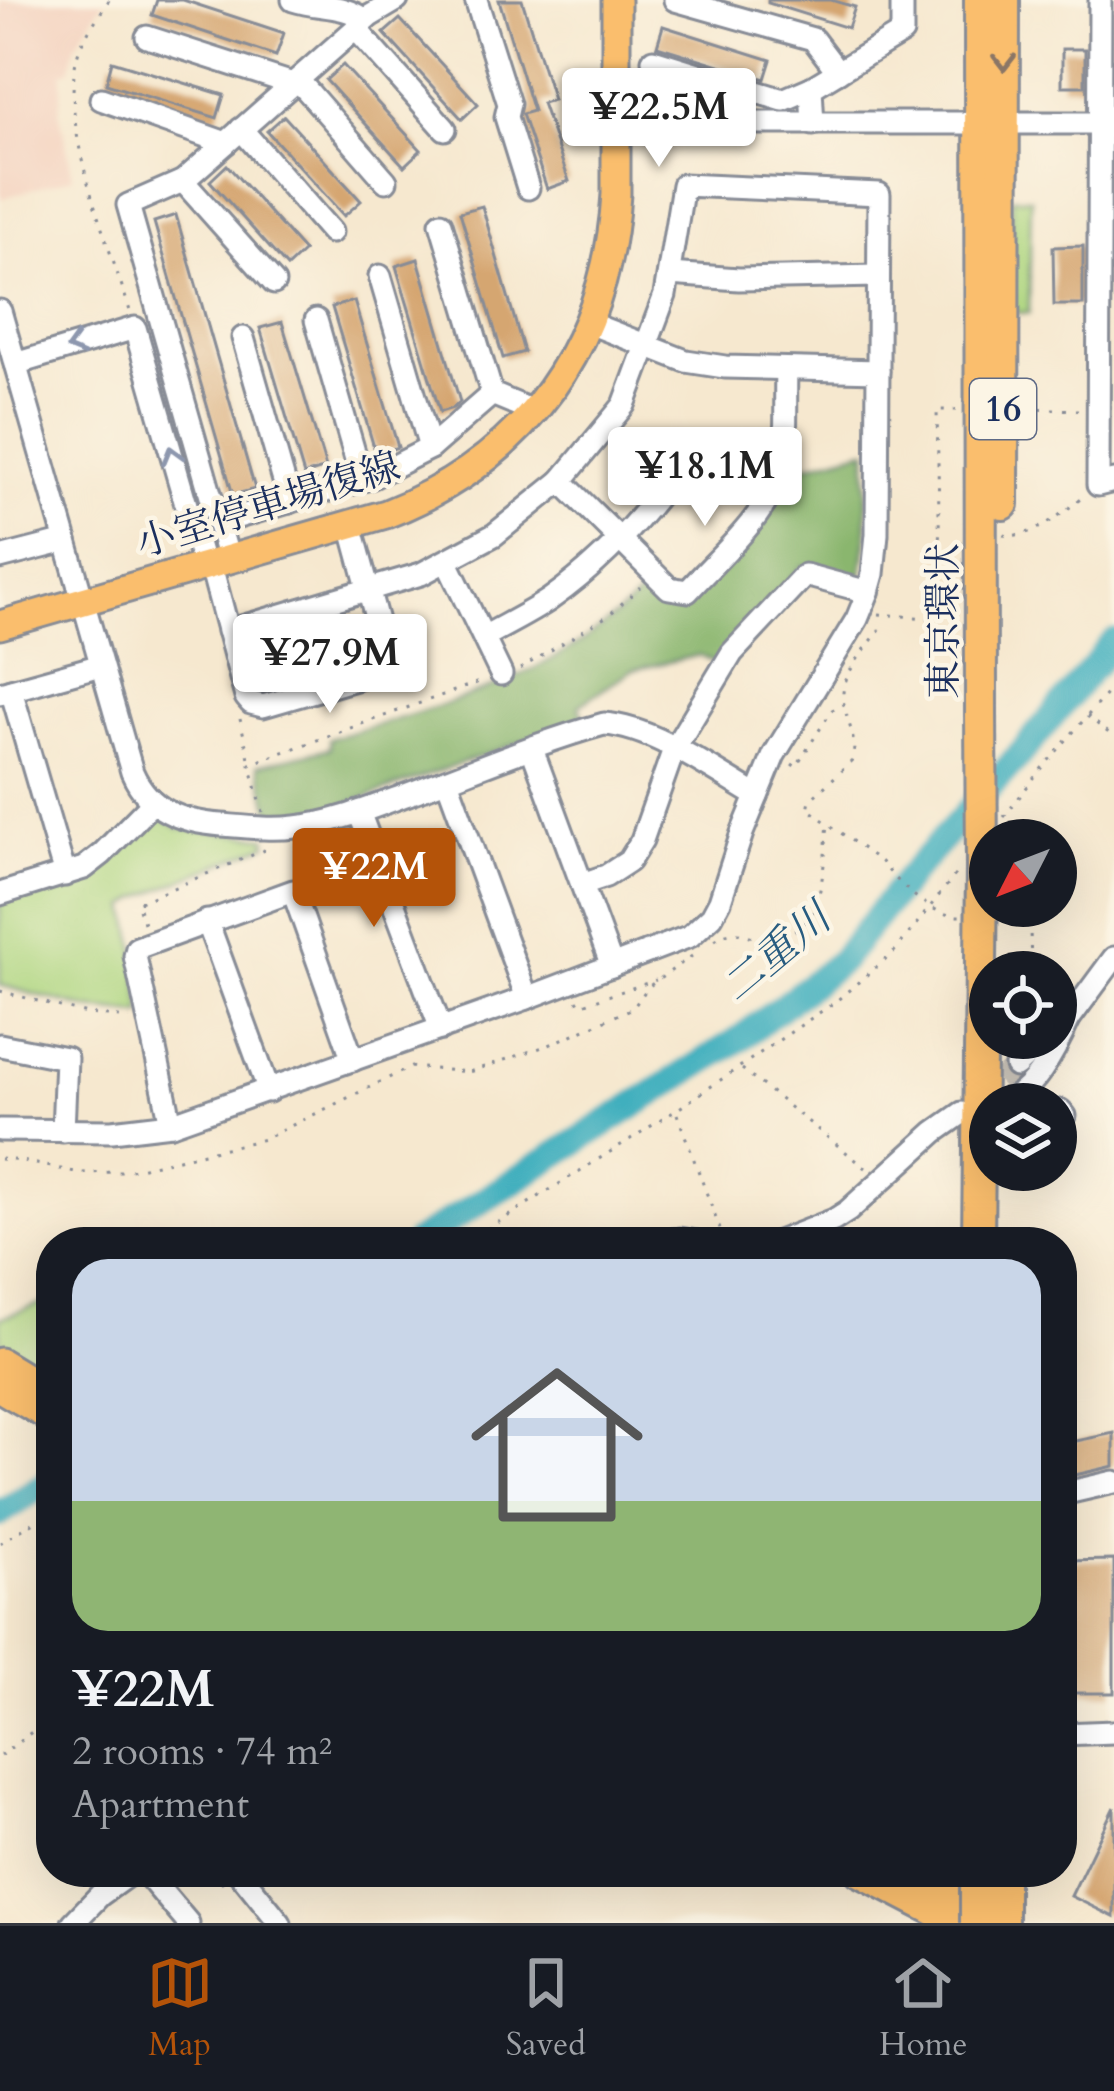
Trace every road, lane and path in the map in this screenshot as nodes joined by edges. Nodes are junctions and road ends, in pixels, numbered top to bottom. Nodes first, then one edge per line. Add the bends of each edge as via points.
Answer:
1 (109, 0) edge
2 (293, 0) edge
3 (397, 0) edge
4 (476, 0) edge
5 (616, 0) edge
6 (675, 0) edge
7 (902, 0) edge
8 (980, 0) edge
9 (1004, 0) edge
10 (1100, 0) edge
11 (360, 24) junction
12 (147, 37) dead end
13 (653, 60) dead end
14 (838, 72) junction
15 (295, 82) junction
16 (811, 88) junction
17 (101, 99) dead end
18 (618, 123) junction
19 (992, 123) junction
20 (1107, 123) edge
21 (813, 124) junction
22 (445, 129) dead end
23 (234, 136) junction
24 (183, 181) junction
25 (386, 181) dead end
26 (529, 188) dead end
27 (441, 223) dead end
28 (331, 232) dead end
29 (669, 274) junction
30 (380, 276) dead end
31 (878, 276) junction
32 (274, 283) dead end
33 (1107, 309) edge
34 (0, 311) edge
35 (316, 320) dead end
36 (589, 323) junction
37 (135, 328) junction
38 (243, 338) dead end
39 (647, 346) junction
40 (15, 364) junction
41 (786, 370) junction
42 (878, 371) junction
43 (492, 394) junction
44 (1026, 409) dead end
45 (957, 410) dead end
46 (535, 412) junction
47 (1100, 412) junction
48 (430, 448) junction
49 (784, 458) junction
50 (362, 480) junction
51 (561, 481) junction
52 (1106, 483) edge
53 (290, 502) junction
54 (218, 524) junction
55 (351, 525) junction
56 (1002, 535) junction
57 (620, 540) junction
58 (65, 541) junction
59 (0, 559) edge
60 (447, 562) junction
61 (214, 565) junction
62 (655, 574) junction
63 (369, 591) junction
64 (83, 601) junction
65 (864, 602) junction
66 (0, 625) edge
67 (880, 629) dead end
68 (228, 631) junction
69 (484, 638) junction
70 (101, 665) junction
71 (501, 674) junction
72 (1114, 685) edge
73 (6, 691) edge
74 (246, 698) junction
75 (991, 703) junction
76 (845, 704) junction
77 (1087, 716) junction
78 (1114, 737) edge
79 (532, 749) junction
80 (674, 749) junction
81 (774, 755) junction
82 (250, 764) junction
83 (447, 780) junction
84 (757, 796) junction
85 (153, 802) junction
86 (359, 812) junction
87 (978, 819) edge
88 (995, 819) edge
89 (1007, 819) edge
90 (828, 824) junction
91 (268, 829) junction
92 (969, 871) edge
93 (65, 874) junction
94 (582, 884) junction
95 (0, 894) edge
96 (932, 908) junction
97 (965, 915) dead end
98 (207, 921) junction
99 (974, 927) edge
100 (152, 942) junction
101 (709, 944) dead end
102 (692, 956) dead end
103 (1112, 964) edge
104 (611, 966) junction
105 (659, 980) junction
106 (568, 982) junction
107 (0, 991) edge
108 (527, 998) junction
109 (1077, 1006) edge
110 (149, 1019) junction
111 (441, 1029) junction
112 (0, 1045) edge
113 (1023, 1059) edge
114 (353, 1060) junction
115 (1016, 1066) tunnel mouth
116 (740, 1067) junction
117 (269, 1091) junction
118 (675, 1111) junction
119 (962, 1113) tunnel mouth
120 (171, 1124) junction
121 (0, 1130) edge
122 (63, 1131) junction
123 (0, 1160) edge
124 (881, 1180) junction
125 (998, 1191) edge
126 (491, 1227) edge
127 (719, 1227) edge
128 (816, 1227) edge
129 (978, 1227) edge
130 (998, 1227) edge
131 (0, 1362) edge
132 (36, 1384) edge
133 (0, 1388) edge
134 (36, 1409) edge
135 (1114, 1482) edge
136 (1077, 1491) edge
137 (36, 1521) dead end
138 (0, 1543) edge
139 (36, 1729) edge
140 (1114, 1732) edge
141 (1077, 1733) edge
142 (0, 1756) edge
143 (111, 1887) edge
144 (158, 1887) edge
145 (242, 1887) edge
146 (888, 1887) edge
147 (935, 1887) edge
148 (976, 1887) edge
149 (1002, 1887) edge
150 (73, 1923) edge
151 (188, 1923) edge
152 (280, 1923) edge
153 (957, 1923) edge
154 (976, 1923) edge
155 (1003, 1923) edge

1 - 37 path via 80,49 72,111
2 - 11 street via 342,8
3 - 11 street
4 - 26 street
5 - 18 main road, 小室停車場復線
6 - 14 street via 813,39
7 - 14 street via 902,33
8 - 19 highway, 東京環状 / 16
9 -> 19 highway, 東京環状 / 16
10 - 20 street
11 - 15 street
11 - 22 street
12 - 15 street
13 - 16 street via 783,100
14 - 16 street
15 - 23 street
15 - 25 street
16 - 21 street
17 - 23 street
18 - 21 street
18 - 36 main road, 小室停車場復線 via 614,224
19 - 20 street
19 - 21 street
19 - 56 highway, 東京環状 / 16
19 - 75 highway, 東京環状 / 16 via 983,590
20 - 33 street
23 - 24 street
23 - 28 street
24 - 32 street
24 - 54 street via 128,205
27 - 43 street
29 - 31 street
29 - 31 street via 683,185 879,194
29 - 39 street
30 - 48 street
31 - 42 street
33 - 47 street
34 - 40 street
35 - 50 street
36 - 39 street
36 - 46 main road, 小室停車場復線
37 -> 40 street
61 -> 37 street
38 - 53 street
39 - 41 street via 686,361
39 - 51 street via 624,405
40 - 58 street
41 - 42 street
41 - 49 street
42 - 65 street via 877,533
43 - 46 street
43 - 48 street
44 - 47 path
45 - 65 path via 937,410 941,620
46 - 55 main road, 小室停車場復線 via 463,477
47 - 52 street
48 - 50 street
49 - 57 street via 684,460
49 - 62 street via 760,511 688,591 669,588
50 - 53 street
51 - 57 street
51 - 60 street
52 - 56 path via 1025,536
53 - 54 street
54 - 61 street
55 - 61 main road, 小室停車場復線
55 - 63 street
56 - 75 highway, 東京環状 / 16
57 - 62 street
57 - 69 street via 545,602
58 - 59 street
58 - 64 street
60 - 63 street
60 - 69 street
61 - 64 main road, 小室停車場復線
61 - 68 street
62 - 71 path via 609,615 527,667
63 - 68 street
63 - 74 street via 390,669 263,706
64 - 66 main road, 小室停車場復線
64 - 70 street
65 - 80 street via 805,575 732,652
65 - 81 street
67 - 76 path via 846,680
68 - 74 street
69 - 71 street
70 - 73 street
70 - 85 street via 132,772
71 - 82 path
72 - 77 path
73 - 93 street
74 - 82 path via 239,723
75 - 87 highway, 東京環状 / 16, bridge
75 - 88 highway, 東京環状 / 16
76 - 81 path via 832,710 796,767
76 - 90 path via 855,754 808,808
77 - 78 path
77 - 89 path
79 - 80 street via 604,724
79 - 83 street
79 - 94 street
80 - 84 street
80 - 94 street via 629,861
81 - 84 street
82 - 91 path
83 - 86 street
83 - 108 street
84 - 104 street via 712,916 690,936
85 - 91 street via 188,821
85 - 93 street via 102,854
86 - 91 street
86 - 111 street
90 - 96 path
90 - 101 path via 812,915 771,940 736,931
91 - 100 path via 273,846 137,903
92 - 96 path
93 - 95 street
94 - 104 street
96 - 97 path
96 - 116 path via 835,1002
98 - 100 street
98 - 114 street via 293,891
98 - 117 street
99 - 129 highway, 東京環状 / 16
100 - 110 street via 135,956
102 - 105 path
103 - 109 street
104 - 106 street
105 - 106 path via 580,1005
105 - 123 path via 634,1008 549,1045 469,1072 411,1067 264,1139 122,1172
106 - 108 street
107 - 110 path via 87,1014
108 - 111 street
110 - 120 street
111 - 114 street
112 - 122 street via 66,1058
113 - 115 street
114 - 117 street
116 - 118 path
116 - 124 path
117 - 120 street
118 - 126 path
118 - 127 path
119 - 124 street
120 - 122 street
121 - 122 street
124 - 128 street
125 - 130 highway
131 - 132 main road
133 - 134 main road
135 - 136 street
137 - 138 path
139 - 142 path
140 - 141 street
143 - 150 street
144 - 151 street
145 - 152 street
146 - 153 main road
147 - 155 main road
148 - 154 highway, bridge
149 - 155 highway, bridge

